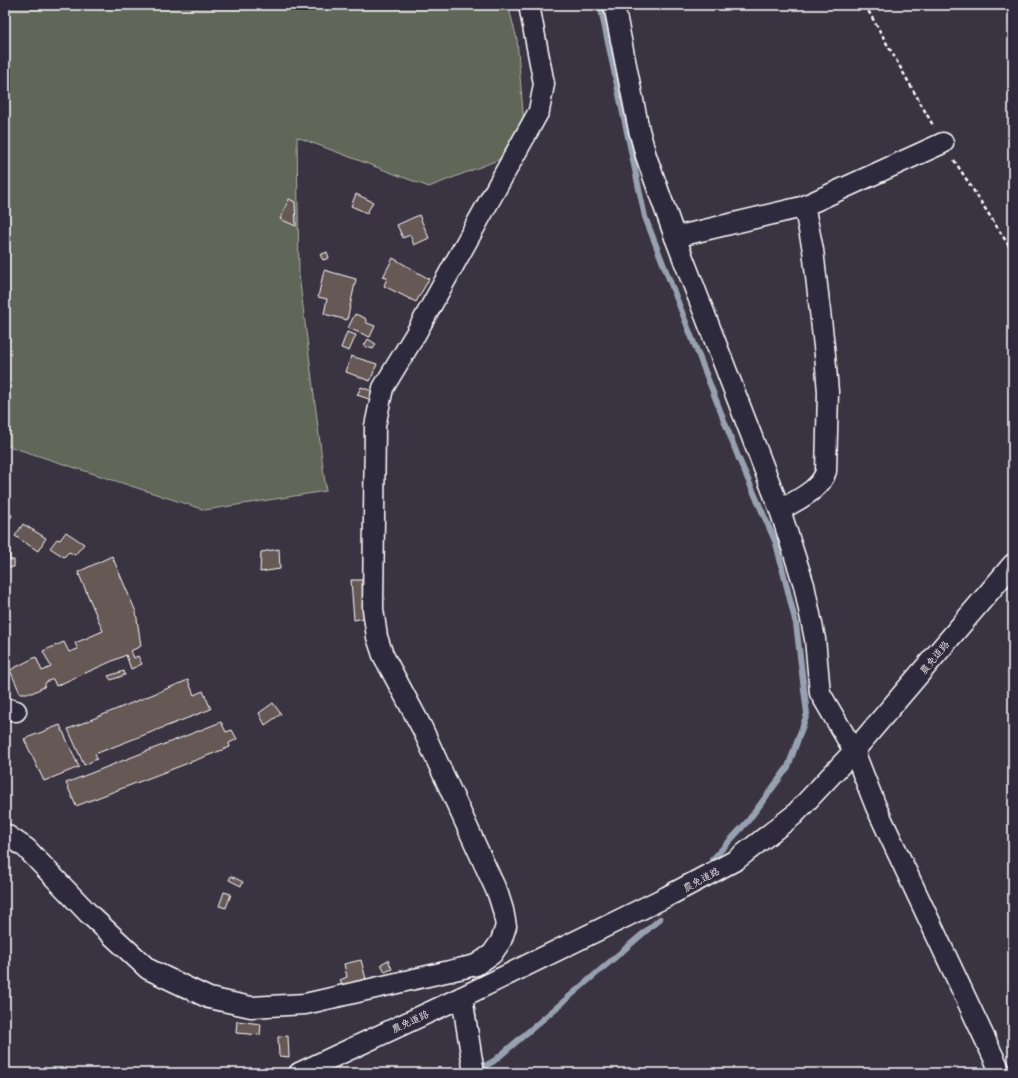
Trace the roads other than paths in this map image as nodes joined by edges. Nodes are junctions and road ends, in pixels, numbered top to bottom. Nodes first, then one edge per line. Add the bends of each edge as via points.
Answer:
1 (529, 5) edge
2 (614, 5) edge
3 (943, 144) dead end
4 (802, 207) junction
5 (675, 237) junction
6 (780, 510) junction
7 (1013, 564) edge
8 (854, 751) junction
9 (5, 834) edge
10 (476, 965) junction
11 (489, 983) junction
12 (462, 997) junction
13 (299, 1073) edge
14 (474, 1073) edge
15 (1001, 1073) edge

1 - 10 street via 544,84 539,111 383,388 376,426 373,609 377,637 383,655 422,728 498,894 506,926 501,941 492,954
2 - 5 street via 639,130
3 - 4 street
4 - 5 street
4 - 6 street via 806,215 812,250 825,355 828,392 826,471 816,488
5 - 6 street
6 - 8 street via 804,585 815,639 820,693
7 - 8 street, 農免道路
8 - 11 street, 農免道路 via 794,815 736,860
8 - 15 street via 883,822
9 - 10 street via 26,848 89,914 148,969 209,998 251,1007 305,1004
10 - 11 street
11 - 12 street, 農免道路
12 - 13 street, 農免道路
12 - 14 street

